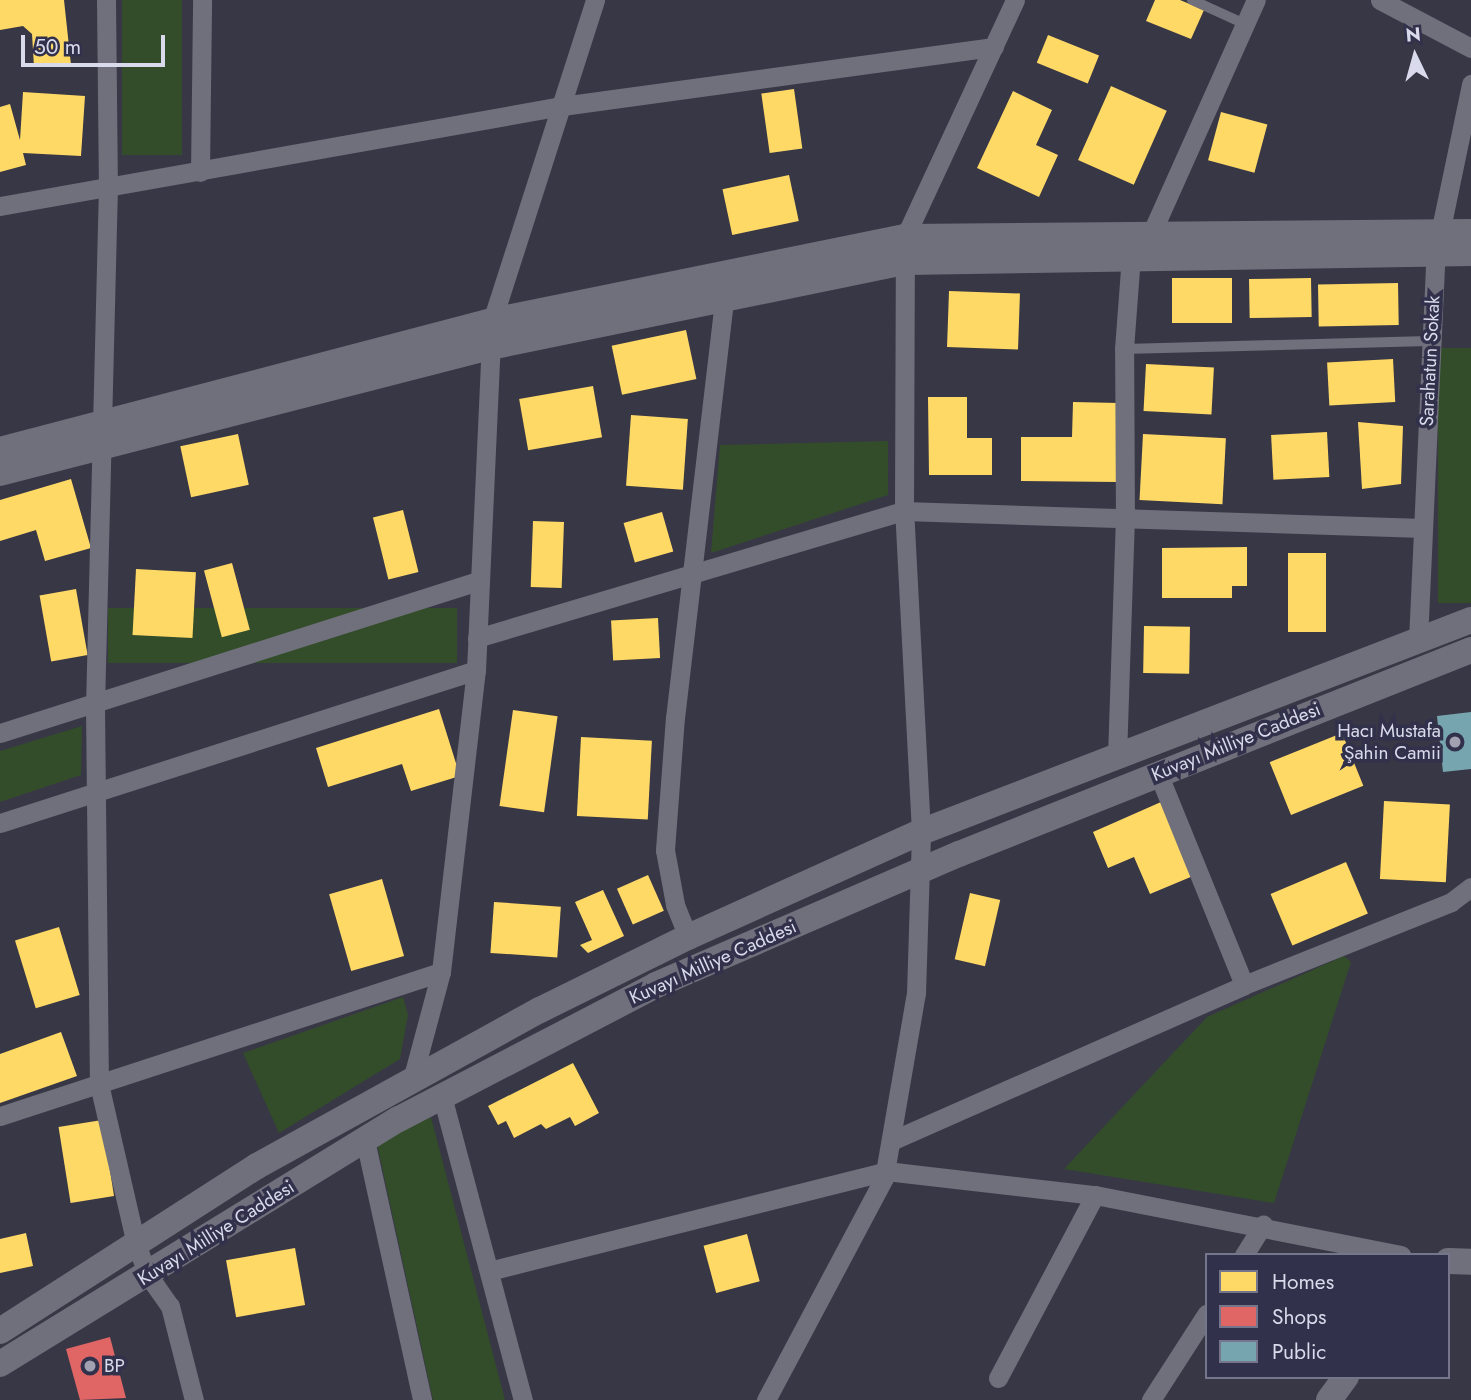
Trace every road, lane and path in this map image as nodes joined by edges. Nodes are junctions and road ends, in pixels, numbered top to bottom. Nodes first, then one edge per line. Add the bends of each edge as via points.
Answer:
1 (106, 0) edge
2 (202, 0) edge
3 (595, 0) edge
4 (1014, 0) edge
5 (1192, 0) edge
6 (1256, 0) edge
7 (1380, 0) edge
8 (1245, 24) junction
9 (994, 47) junction
10 (1471, 48) edge
11 (1471, 84) edge
12 (562, 106) junction
13 (200, 172) junction
14 (108, 186) junction
15 (0, 206) edge
16 (1152, 232) junction
17 (1471, 232) edge
18 (1438, 242) junction
19 (905, 250) junction
20 (1471, 253) edge
21 (1131, 256) junction
22 (724, 299) junction
23 (491, 334) junction
24 (1429, 341) junction
25 (1124, 349) junction
26 (102, 434) junction
27 (0, 450) edge
28 (0, 473) edge
29 (904, 511) junction
30 (1125, 520) junction
31 (1423, 528) junction
32 (692, 576) junction
33 (478, 581) junction
34 (1471, 620) edge
35 (477, 638) junction
36 (1418, 641) junction
37 (1471, 650) edge
38 (476, 670) junction
39 (94, 705) junction
40 (0, 733) edge
41 (1117, 757) junction
42 (1158, 773) junction
43 (96, 793) junction
44 (0, 823) edge
45 (921, 832) junction
46 (917, 872) junction
47 (1471, 887) edge
48 (688, 937) junction
49 (441, 972) junction
50 (1244, 985) junction
51 (412, 1080) junction
52 (99, 1084) junction
53 (442, 1096) junction
54 (0, 1116) edge
55 (365, 1140) junction
56 (891, 1141) junction
57 (886, 1171) junction
58 (1095, 1195) junction
59 (1263, 1225) junction
60 (136, 1244) junction
61 (1245, 1253) edge
62 (1392, 1253) edge
63 (1450, 1261) edge
64 (1471, 1262) edge
65 (489, 1271) junction
66 (148, 1275) junction
67 (1205, 1316) edge
68 (0, 1331) edge
69 (0, 1364) edge
70 (998, 1378) dead end
71 (1345, 1379) edge
72 (194, 1400) edge
73 (422, 1400) edge
74 (523, 1400) edge
75 (766, 1400) edge
76 (1151, 1400) edge
77 (1329, 1400) edge

1 - 14 street
2 - 13 street
3 - 12 street
4 - 9 street
5 - 8 lane
6 - 8 street
7 - 10 street
8 - 16 street
9 - 12 street
9 - 19 street
11 - 18 street, Sarahatun Sokak
12 - 13 street
12 - 23 street
13 - 14 street
14 - 15 street
14 - 26 street
16 - 18 main road
16 - 19 main road
17 - 18 main road
18 - 20 main road
18 - 21 main road
18 - 24 street, Sarahatun Sokak
19 - 21 main road
19 - 22 main road
19 - 23 main road
19 - 29 street
21 - 25 street
22 - 23 main road
22 - 32 street
23 - 26 main road
23 - 33 street
24 - 25 lane
24 - 31 street, Sarahatun Sokak
25 - 30 street
26 - 27 main road
26 - 28 main road
26 - 39 street
29 - 30 street
29 - 32 street
29 - 45 street
30 - 31 street
30 - 41 street
31 - 36 street, Sarahatun Sokak
32 - 35 street
32 - 48 street via 665,850 675,904
33 - 35 street
33 - 39 street
34 - 36 main road, Kuvayı Milliye Caddesi
35 - 38 street
36 - 41 main road, Kuvayı Milliye Caddesi
37 - 42 main road, Kuvayı Milliye Caddesi
38 - 43 street
38 - 49 street
39 - 40 street
39 - 43 street
41 - 45 main road, Kuvayı Milliye Caddesi
42 - 46 main road, Kuvayı Milliye Caddesi
42 - 50 street
43 - 44 street
43 - 52 street
45 - 46 street
45 - 48 main road, Kuvayı Milliye Caddesi
46 - 53 main road, Kuvayı Milliye Caddesi via 656,985
46 - 56 street via 916,993
47 - 50 street via 1451,902
48 - 51 main road, Kuvayı Milliye Caddesi
49 - 51 street
49 - 52 street
50 - 56 street
51 - 60 main road, Kuvayı Milliye Caddesi via 257,1166
52 - 54 street
52 - 60 street
53 - 55 main road, Kuvayı Milliye Caddesi
53 - 65 street
55 - 66 main road, Kuvayı Milliye Caddesi
55 - 73 street
56 - 57 street
57 - 58 street
57 - 65 street
57 - 75 street
58 - 59 street
58 - 70 street
59 - 61 street
59 - 62 street
60 - 66 street
60 - 68 main road, Kuvayı Milliye Caddesi
63 - 64 main road
65 - 74 street
66 - 69 main road, Kuvayı Milliye Caddesi
66 - 72 street via 170,1307
67 - 76 street
71 - 77 main road

